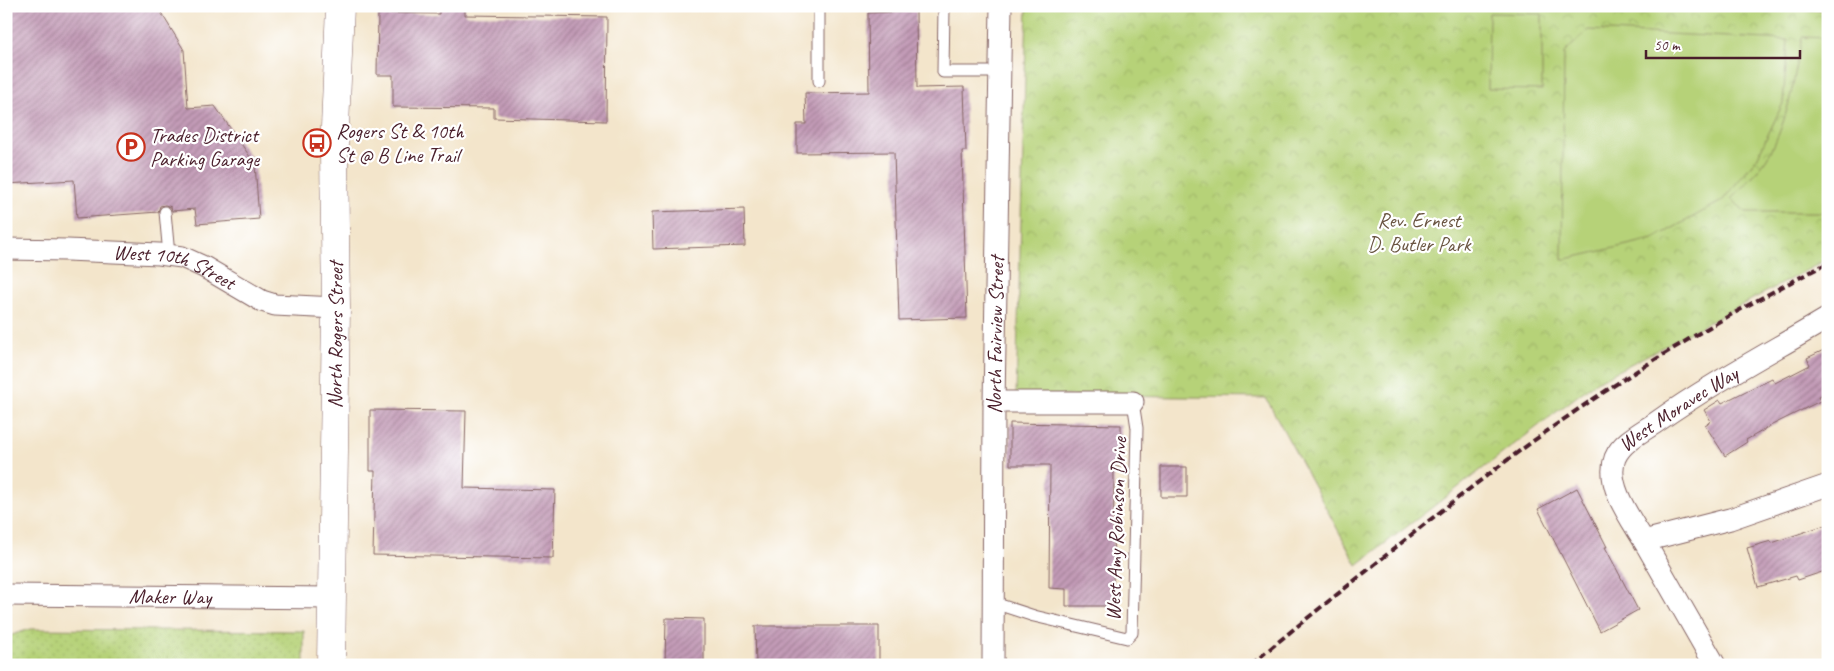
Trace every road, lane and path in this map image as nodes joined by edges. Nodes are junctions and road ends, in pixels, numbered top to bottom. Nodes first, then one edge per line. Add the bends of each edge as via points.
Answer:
1 (340, 6) edge
2 (819, 6) edge
3 (1001, 6) edge
4 (944, 8) dead end
5 (999, 72) junction
6 (819, 81) dead end
7 (165, 212) dead end
8 (6, 249) edge
9 (169, 255) junction
10 (336, 308) junction
11 (1828, 318) edge
12 (994, 402) junction
13 (1133, 402) joint
14 (1828, 485) edge
15 (1644, 541) junction
16 (6, 595) edge
17 (333, 598) junction
18 (994, 603) junction
19 (331, 665) edge
20 (993, 665) edge
21 (1715, 665) edge

1 - 10 street, North Rogers Street via 334,152
2 - 6 lane
3 - 5 street, North Fairview Street
4 - 5 lane via 943,72
5 - 12 street, North Fairview Street
7 - 9 lane
8 - 9 street, West 10th Street
9 - 10 street, West 10th Street via 195,262 262,301 275,305
10 - 17 street, North Rogers Street
11 - 15 street, West Moravec Way via 1694,396 1625,443 1615,457 1613,486
12 - 13 street
12 - 18 street, North Fairview Street
13 - 18 lane, West Amy Robinson Drive via 1137,428 1132,633 1127,638
14 - 15 street via 1730,519
15 - 21 street, West Moravec Way
16 - 17 street, Maker Way
17 - 19 street, North Rogers Street
18 - 20 street, North Fairview Street

